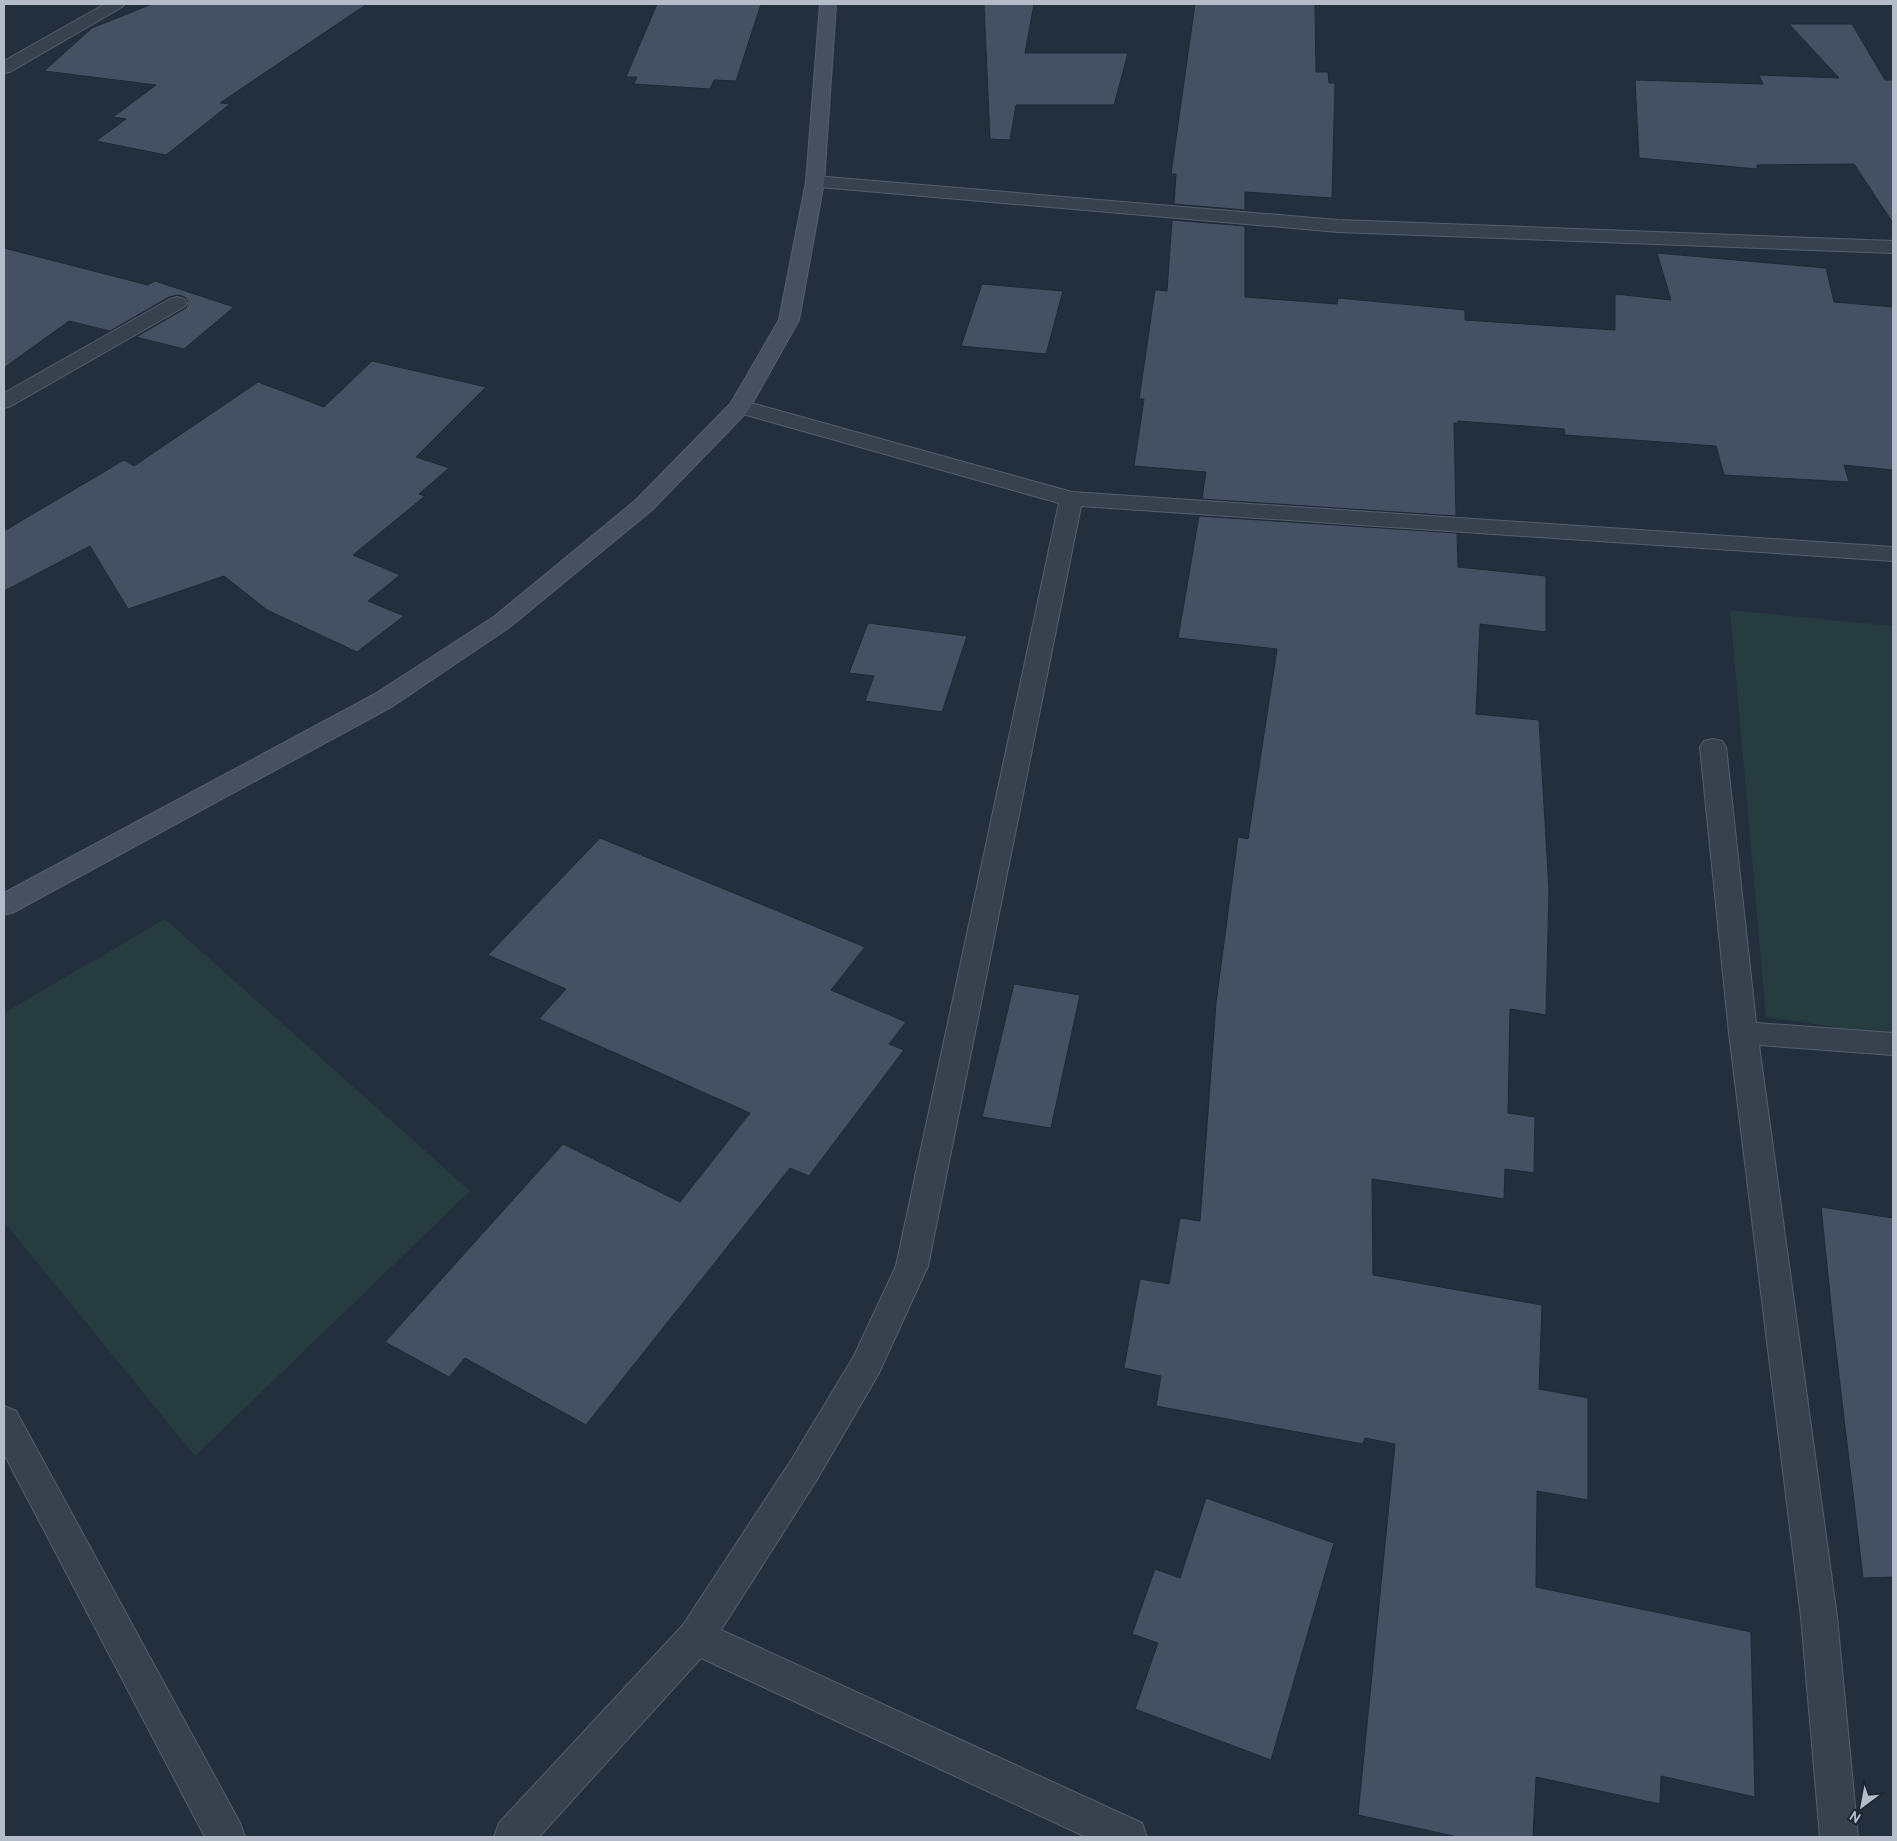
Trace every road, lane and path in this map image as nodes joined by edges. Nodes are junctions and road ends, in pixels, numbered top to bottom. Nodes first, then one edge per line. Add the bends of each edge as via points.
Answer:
1 (116, 4) edge
2 (828, 4) edge
3 (4, 68) edge
4 (815, 182) junction
5 (1893, 247) edge
6 (177, 303) dead end
7 (4, 402) edge
8 (740, 406) junction
9 (1072, 499) junction
10 (1893, 554) edge
11 (1713, 748) dead end
12 (4, 905) edge
13 (1743, 1033) junction
14 (1893, 1044) edge
15 (4, 1422) edge
16 (696, 1637) junction
17 (226, 1837) edge
18 (513, 1837) edge
19 (1128, 1837) edge
20 (1838, 1837) edge

1 - 3 street
2 - 4 street
4 - 5 street via 1338,226
4 - 8 street via 789,320
6 - 7 street
8 - 9 street
8 - 12 street via 644,505 503,621 384,700
9 - 10 street
9 - 16 street via 912,1266 866,1366 804,1470
11 - 13 street
13 - 14 street
13 - 20 street via 1819,1617
15 - 17 street
16 - 18 street
16 - 19 street

